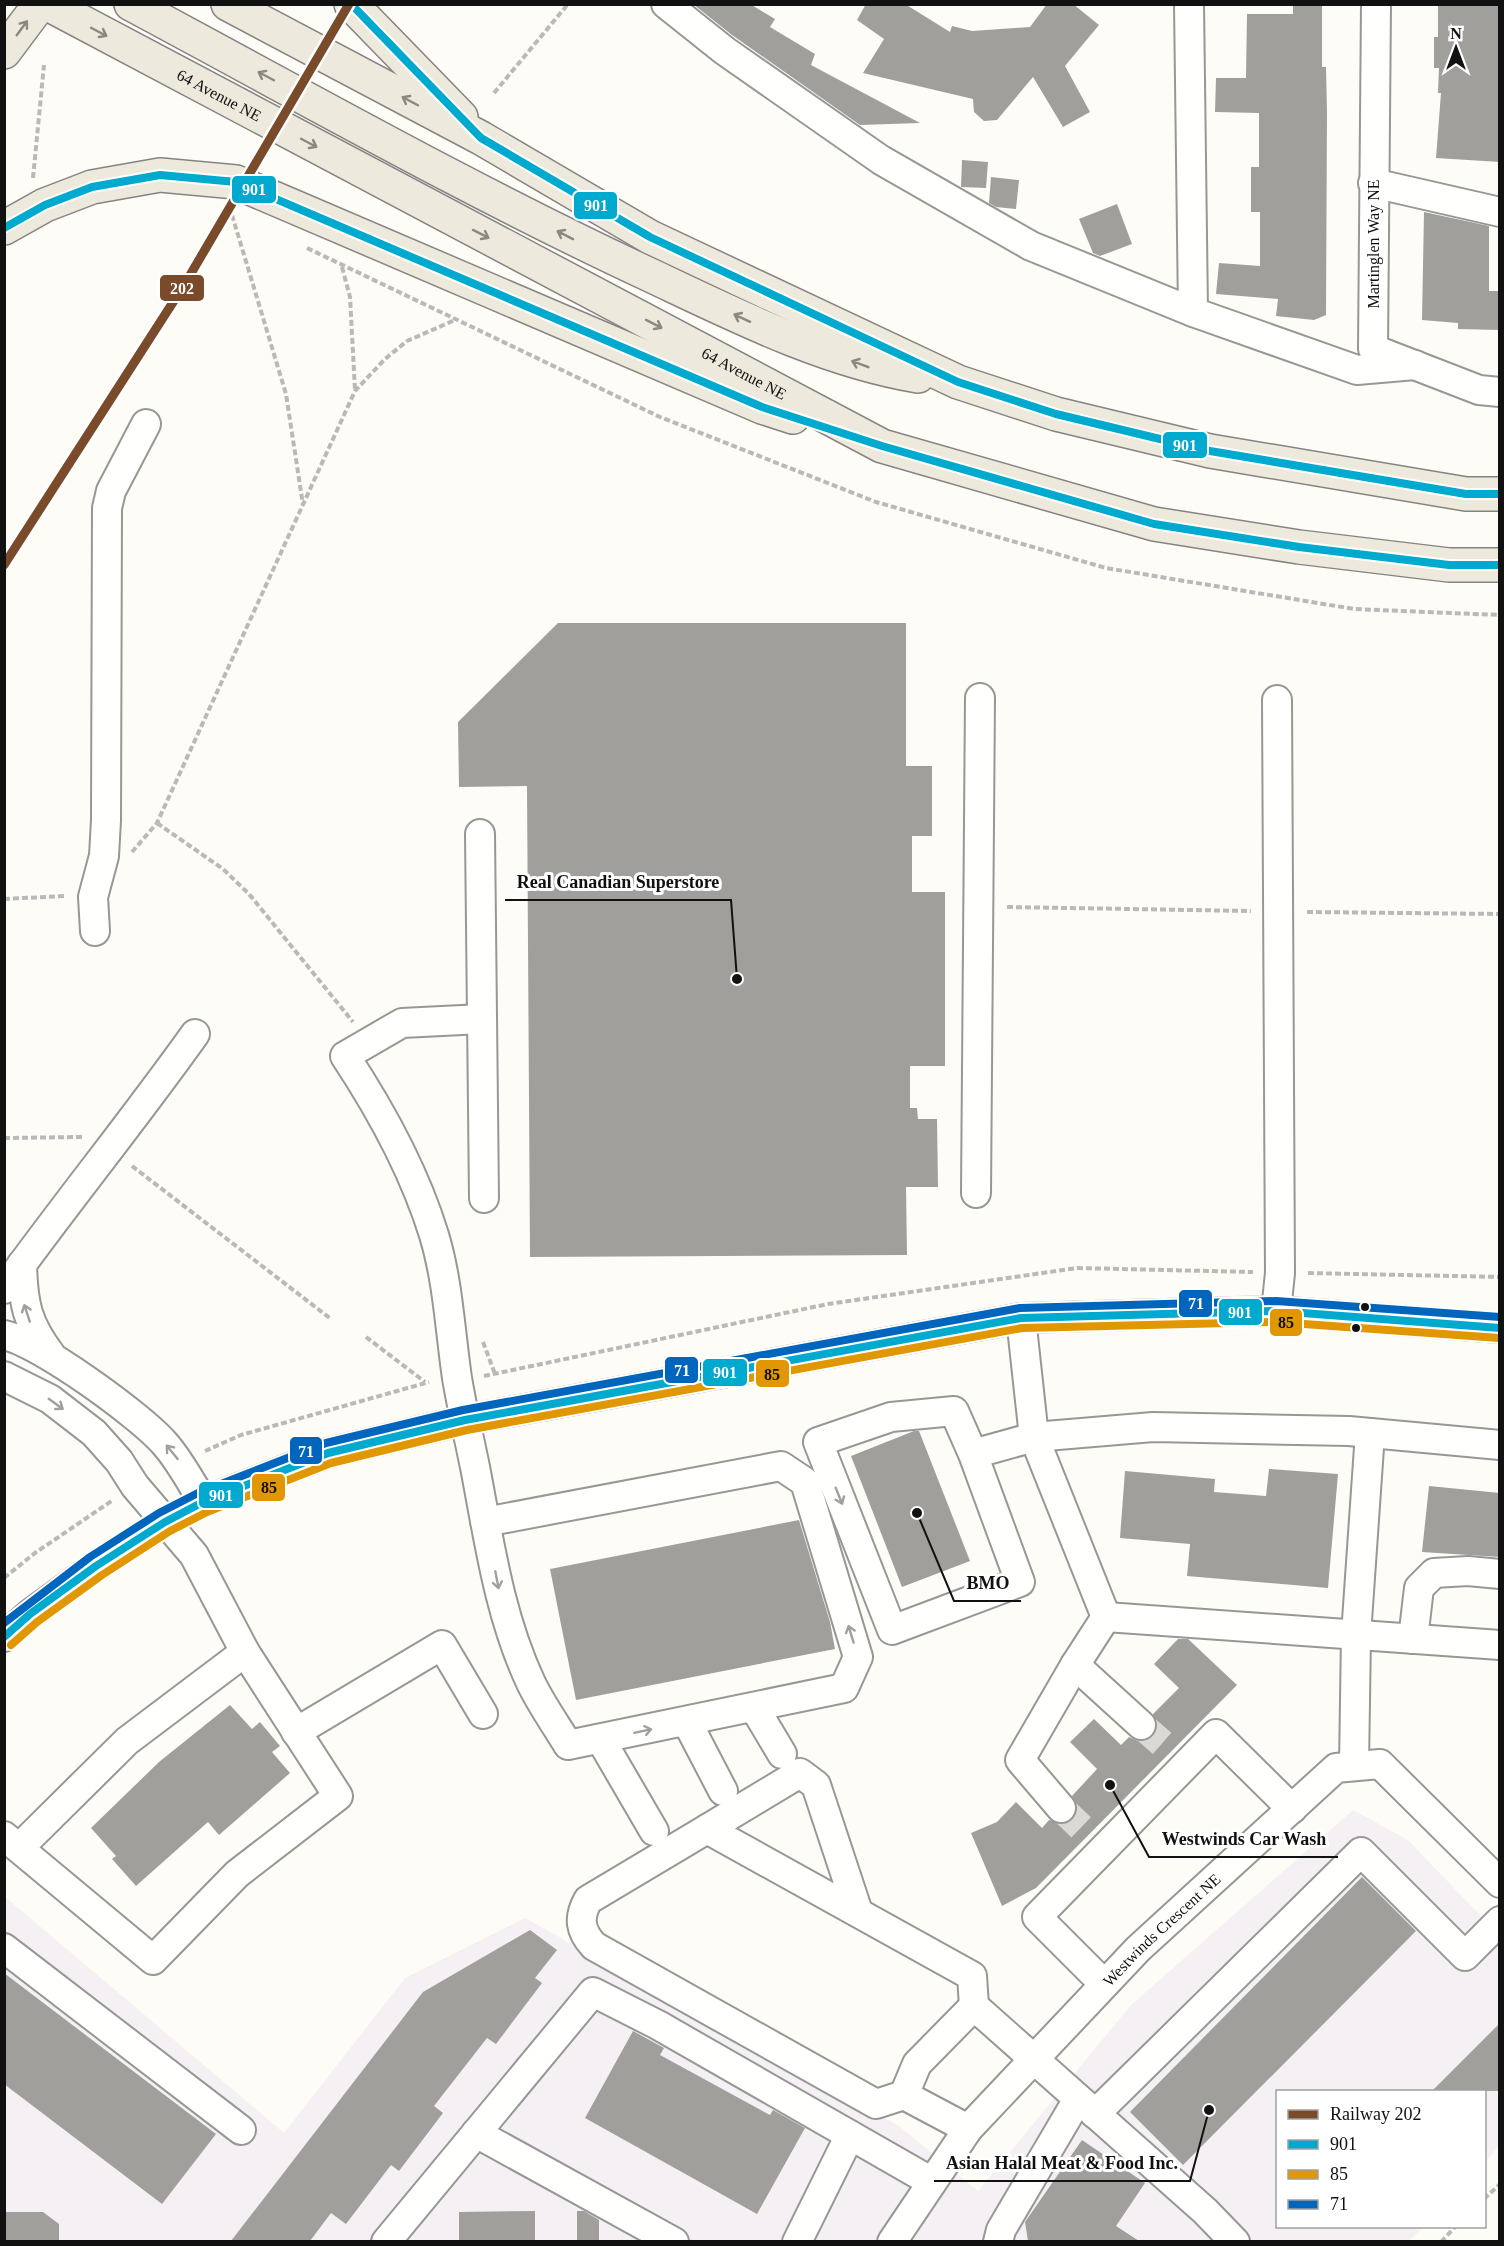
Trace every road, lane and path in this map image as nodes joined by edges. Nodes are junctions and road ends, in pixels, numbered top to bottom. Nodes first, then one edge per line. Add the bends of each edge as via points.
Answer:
1 (40, 4) edge
2 (48, 4) edge
3 (131, 4) edge
4 (228, 4) edge
5 (351, 4) edge
6 (568, 4) edge
7 (666, 4) edge
8 (1189, 4) edge
9 (1376, 4) edge
10 (4, 52) edge
11 (44, 65) dead end
12 (494, 93) dead end
13 (481, 138) junction
14 (1373, 183) junction
15 (32, 185) dead end
16 (1500, 212) edge
17 (232, 214) dead end
18 (4, 228) edge
19 (342, 266) dead end
20 (1192, 312) junction
21 (455, 320) dead end
22 (1415, 365) junction
23 (958, 382) junction
24 (355, 391) junction
25 (1500, 392) edge
26 (146, 424) dead end
27 (882, 446) junction
28 (1500, 494) edge
29 (303, 505) junction
30 (1500, 565) edge
31 (980, 698) dead end
32 (1277, 700) dead end
33 (480, 834) dead end
34 (129, 856) dead end
35 (93, 897) junction
36 (4, 899) edge
37 (979, 906) junction
38 (1278, 912) junction
39 (1500, 914) edge
40 (95, 932) dead end
41 (482, 1019) junction
42 (195, 1034) dead end
43 (4, 1138) edge
44 (89, 1140) dead end
45 (122, 1158) dead end
46 (976, 1193) dead end
47 (484, 1198) dead end
48 (22, 1264) junction
49 (4, 1289) edge
50 (1276, 1311) junction
51 (1021, 1318) junction
52 (331, 1319) dead end
53 (1500, 1328) edge
54 (4, 1335) edge
55 (366, 1337) dead end
56 (51, 1355) junction
57 (4, 1376) edge
58 (425, 1382) dead end
59 (465, 1420) junction
60 (1370, 1433) junction
61 (1034, 1437) junction
62 (1500, 1445) edge
63 (973, 1454) junction
64 (110, 1502) dead end
65 (203, 1502) junction
66 (165, 1522) junction
67 (485, 1522) junction
68 (1500, 1574) edge
69 (4, 1578) edge
70 (1106, 1617) junction
71 (1356, 1635) junction
72 (4, 1637) edge
73 (1413, 1639) junction
74 (1500, 1645) edge
75 (245, 1652) junction
76 (1075, 1665) junction
77 (754, 1707) junction
78 (483, 1714) dead end
79 (687, 1722) junction
80 (1142, 1725) tunnel mouth
81 (296, 1732) junction
82 (601, 1740) junction
83 (782, 1754) dead end
84 (1354, 1767) junction
85 (723, 1791) dead end
86 (1061, 1808) tunnel mouth
87 (1292, 1809) junction
88 (707, 1829) junction
89 (654, 1831) dead end
90 (12, 1842) edge
91 (1500, 1883) edge
92 (858, 1912) junction
93 (1500, 1921) edge
94 (4, 1948) edge
95 (1104, 1984) junction
96 (974, 2006) junction
97 (1034, 2059) junction
98 (904, 2095) junction
99 (1087, 2106) junction
100 (968, 2129) junction
101 (241, 2130) dead end
102 (476, 2133) junction
103 (850, 2135) junction
104 (932, 2182) junction
105 (1500, 2184) edge
106 (1486, 2198) edge
107 (1454, 2228) edge
108 (386, 2241) edge
109 (674, 2241) edge
110 (797, 2241) edge
111 (892, 2241) edge
112 (998, 2241) edge
113 (1235, 2241) edge
114 (1441, 2241) edge

10 -> 1 main road
2 -> 27 main road, 64 Avenue NE
23 -> 3 main road via 872,368 758,326 567,236
13 -> 4 main road
5 - 13 main road
6 - 12 path
7 - 20 street via 881,160 1031,246
8 - 20 street
9 - 14 street, Martinglen Way NE
11 - 15 path
13 - 23 main road via 650,237
14 - 16 street
14 - 22 street, Martinglen Way NE via 1373,349
17 - 29 path via 286,394
18 - 27 main road via 45,205 92,187 160,175 236,182 762,407
19 - 24 path via 350,297
20 - 22 street via 1357,370
21 - 24 path via 407,341
22 - 25 street, Martinglen Way NE via 1479,390
23 - 28 main road via 1056,414 1210,451 1466,494
24 - 29 path
26 - 35 street via 111,491 107,508 106,820 104,856
27 - 30 main road, 64 Avenue NE via 1154,524 1426,563
29 - 34 path via 157,823
31 - 37 street
32 - 38 street
33 - 41 street
35 - 36 path
35 - 40 street
37 - 38 path
37 - 46 street
38 - 39 path
38 - 50 street via 1280,1272
41 - 47 street
41 - 59 street via 402,1023 345,1056 396,1141 434,1237 447,1294
42 - 48 street
43 - 44 path via 68,1136
45 - 52 path
48 - 49 street
56 -> 48 street via 26,1311
50 - 51 street
50 - 53 street
51 - 59 street
51 - 61 street
54 - 56 street
55 - 58 path
65 -> 56 street via 181,1463 154,1432
57 -> 66 street via 50,1399 94,1433
59 - 65 street via 328,1453
59 - 67 street
60 - 61 street via 1154,1427
60 - 62 street
60 - 71 street
61 - 63 street
61 - 70 street
63 -> 63 street via 954,1411 891,1417 818,1442 892,1630 1020,1582
64 - 69 path
65 - 66 street
66 - 72 street via 87,1573
66 - 75 street via 194,1555
77 -> 67 street via 844,1688 858,1657 805,1482 781,1466
67 -> 82 street via 502,1605 531,1684 568,1745
68 - 73 street via 1434,1573 1419,1588
70 - 71 street
70 - 76 street
71 - 73 street
71 - 84 street
73 - 74 street
75 - 81 street
75 - 90 street via 127,1742
76 - 80 street
76 - 86 street via 1020,1760
77 - 79 street
77 - 83 street
78 - 81 street via 442,1645
82 -> 79 street
79 - 85 street
81 - 90 street via 338,1796 237,1874 153,1960
82 - 89 street
84 - 87 street, Westwinds Crescent NE via 1336,1768
84 - 91 street, Westwinds Crescent NE via 1380,1764
87 - 95 street, Westwinds Crescent NE
87 - 95 street via 1216,1734 1179,1758 1096,1842 1037,1917
88 - 92 street
88 - 92 street via 800,1773 816,1785
88 - 98 street via 588,1900 581,1912 582,1933 594,1946 876,2104
92 - 96 street via 972,1976
93 - 99 street via 1465,1956 1361,1852
94 - 101 street
95 - 97 street, Westwinds Crescent NE
96 - 97 street
96 - 98 street via 917,2064
97 - 99 street
97 - 100 street, Westwinds Crescent NE
98 - 100 street
99 - 112 street via 1001,2230
99 - 113 street
100 - 104 street, Westwinds Crescent NE
102 - 103 street via 593,1992
102 - 108 street
102 - 109 street
103 - 104 street
103 - 110 street
104 - 111 street, Westwinds Crescent NE
105 - 106 path
107 - 114 path

